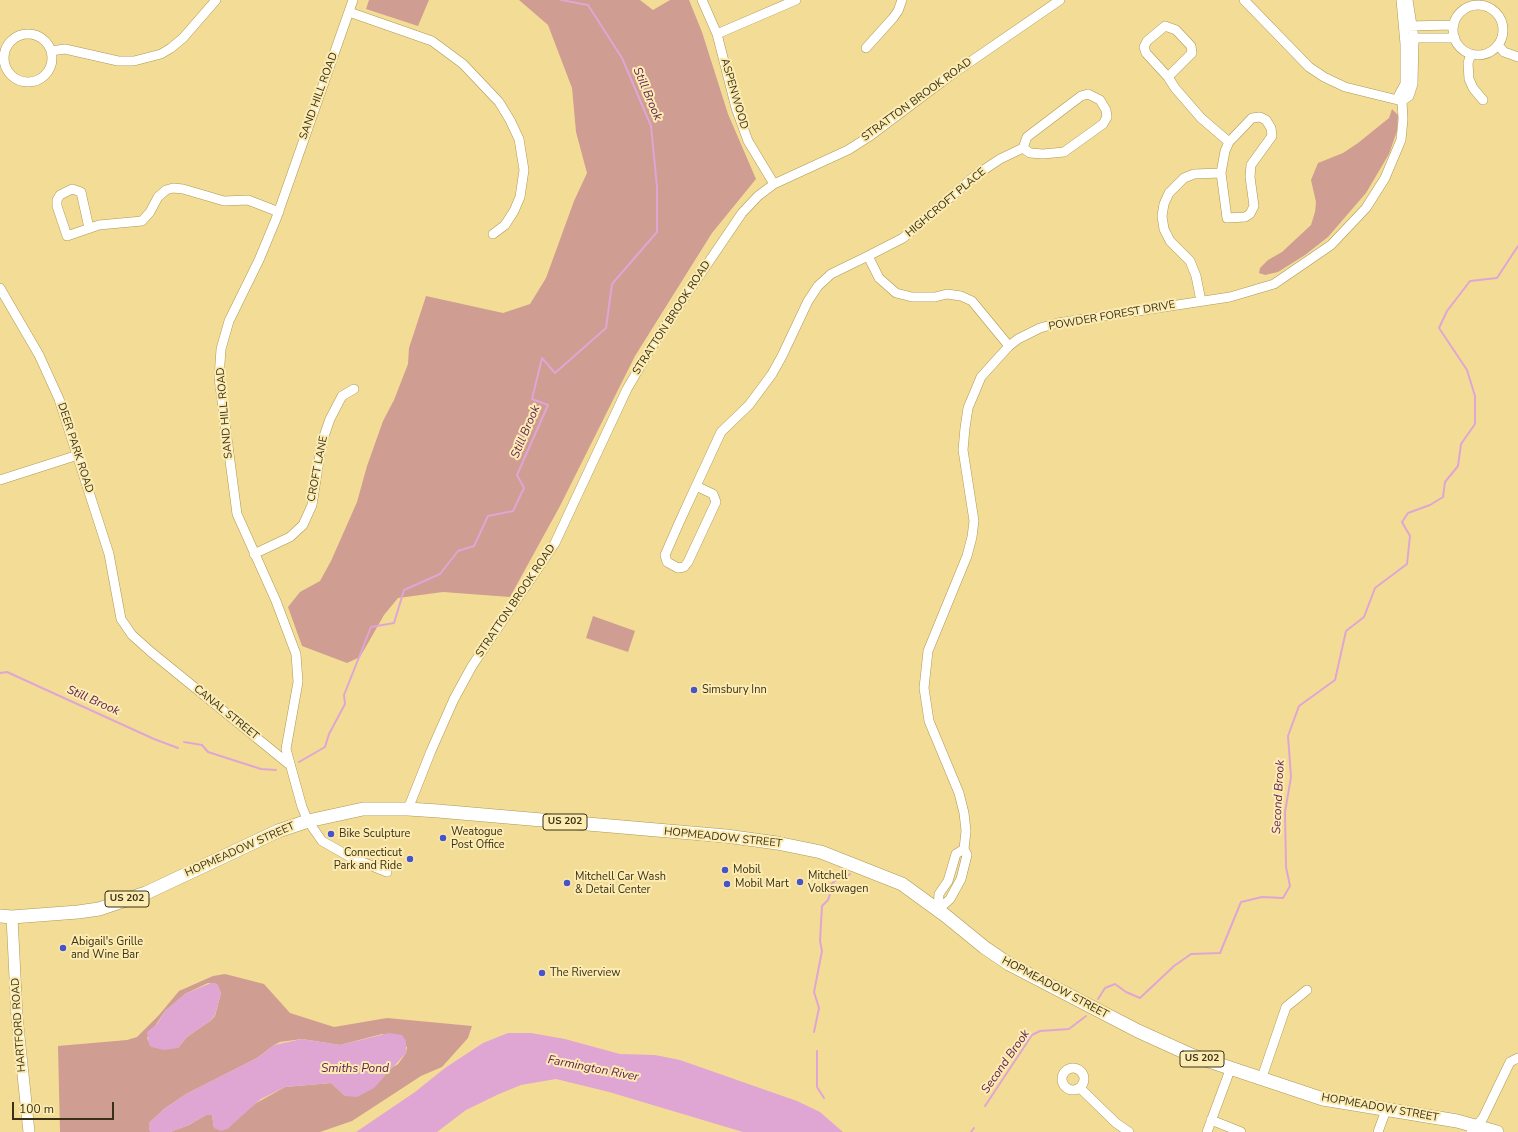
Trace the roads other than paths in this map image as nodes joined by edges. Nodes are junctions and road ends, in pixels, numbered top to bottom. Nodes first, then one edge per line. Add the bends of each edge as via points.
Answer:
1 (216, 0) edge
2 (353, 0) edge
3 (702, 0) edge
4 (796, 0) edge
5 (902, 0) edge
6 (1060, 0) edge
7 (1244, 0) edge
8 (1401, 0) edge
9 (1408, 0) edge
10 (1467, 3) edge
11 (349, 12) junction
12 (1454, 25) junction
13 (1408, 26) junction
14 (717, 34) junction
15 (1409, 38) junction
16 (1454, 38) junction
17 (1498, 45) junction
18 (866, 48) dead end
19 (51, 51) junction
20 (1470, 54) junction
21 (1518, 57) edge
22 (1168, 77) junction
23 (1483, 100) dead end
24 (1402, 101) junction
25 (1229, 142) junction
26 (1023, 148) junction
27 (1221, 173) junction
28 (774, 184) junction
29 (279, 212) junction
30 (89, 228) junction
31 (493, 234) dead end
32 (868, 256) junction
33 (0, 288) edge
34 (1200, 301) junction
35 (1009, 346) junction
36 (354, 389) dead end
37 (78, 455) junction
38 (0, 480) edge
39 (696, 486) junction
40 (254, 554) junction
41 (121, 619) joint
42 (290, 765) junction
43 (408, 809) junction
44 (308, 821) junction
45 (387, 872) dead end
46 (938, 910) junction
47 (6, 917) edge
48 (1307, 990) dead end
49 (1518, 1058) edge
50 (1230, 1070) junction
51 (1261, 1080) junction
52 (1080, 1088) dead end
53 (1386, 1110) junction
54 (1211, 1120) junction
55 (1475, 1129) edge
56 (29, 1132) edge
57 (1129, 1132) edge
58 (1207, 1132) edge
59 (1241, 1132) edge
60 (1378, 1132) edge
61 (1497, 1132) edge

1 - 19 street via 183,38 161,54 134,61 118,61 65,50
2 - 11 street, SAND HILL ROAD
3 - 14 street, ASPENWOOD
4 - 14 street
5 - 18 street via 898,11
6 - 28 street, STRATTON BROOK ROAD via 957,70 870,136 848,150
7 - 24 street via 1304,62 1324,77 1345,87
8 - 13 street
9 - 13 street
10 - 12 street
10 - 17 street via 1482,4 1496,11 1504,32
11 - 29 street, SAND HILL ROAD
11 - 31 street via 432,42 463,64 499,102 519,139 524,170 520,197 514,211 505,225
12 - 13 street
12 - 16 street
13 - 15 street
14 - 28 street, ASPENWOOD via 736,108 748,141
15 - 16 street
15 - 24 street via 1412,84 1409,96
16 - 20 street via 1458,45
17 - 20 street via 1486,54
17 - 21 street via 1504,52
19 - 19 street via 52,64 49,70 33,82 23,82 14,78 5,66 4,51 13,38 20,35 36,34
20 - 23 street via 1469,79
22 - 22 street via 1146,53 1144,47 1147,41 1165,26 1176,30 1191,46 1192,53
22 - 25 street via 1201,118
24 - 34 street, POWDER FOREST DRIVE via 1403,129 1396,153 1376,192 1350,228 1331,245 1274,284 1230,297
25 - 27 street
25 - 27 street via 1252,118 1260,117 1266,120 1271,128 1272,136 1251,165 1254,206 1250,214 1227,218
26 - 26 street via 1027,137 1081,96 1094,96 1106,110 1107,117 1103,124 1064,152 1030,153
26 - 32 street, HIGHCROFT PLACE via 1000,159 970,180 903,238
27 - 34 street via 1194,174 1184,178 1169,193 1162,216 1164,229 1170,241 1190,261 1196,276
28 - 43 street, STRATTON BROOK ROAD via 742,213 657,338 627,389 555,543 461,686
29 - 30 street via 248,200 224,201 173,188 158,197 142,221 111,223
29 - 40 street, SAND HILL ROAD via 229,321 221,349 219,378 232,490 237,514
30 - 30 street via 67,236 56,206 60,195 72,189 81,192
32 - 35 street via 878,278 896,293 912,297 947,294 972,301
32 - 39 street, HIGHCROFT PLACE via 831,274 818,286 772,374 749,405 721,432
33 - 37 street, DEER PARK ROAD via 39,355 59,399
34 - 35 street, POWDER FOREST DRIVE via 1058,323 1040,328
35 - 46 street, POWDER FOREST DRIVE via 981,377 968,408 964,450 973,506 972,537 967,556 928,651 924,688 929,721 959,793 966,831 964,849 956,854 948,881 939,894
36 - 40 street, CROFT LANE via 342,396 328,424 322,442 312,505 303,525 290,537
37 - 38 street
37 - 41 street, DEER PARK ROAD via 109,554
39 - 39 street, HIGHCROFT PLACE via 665,555 667,562 678,568 684,567 688,562 716,502 712,494
40 - 42 street, SAND HILL ROAD via 276,601 296,654 298,682 286,749
41 - 42 street, CANAL STREET via 132,635 151,652
42 - 44 street
43 - 44 highway, HOPMEADOW STREET / US 202 via 363,809
43 - 46 highway, HOPMEADOW STREET / US 202 via 726,836 777,843 821,852 887,877 902,884
44 - 45 street via 322,841 331,847
44 - 47 highway, HOPMEADOW STREET / US 202 via 278,831 146,893 78,912
46 - 50 highway, HOPMEADOW STREET / US 202 via 998,956 1027,974 1159,1042
47 - 56 main road, HARTFORD ROAD
48 - 51 street via 1286,1007
49 - 55 street via 1510,1062
50 - 51 highway, HOPMEADOW STREET / US 202
50 - 54 street
51 - 53 highway, HOPMEADOW STREET / US 202 via 1323,1099
52 - 57 street
53 - 55 highway, HOPMEADOW STREET / US 202
53 - 60 street
54 - 58 street
54 - 59 street
55 - 61 highway, HOPMEADOW STREET / US 202

